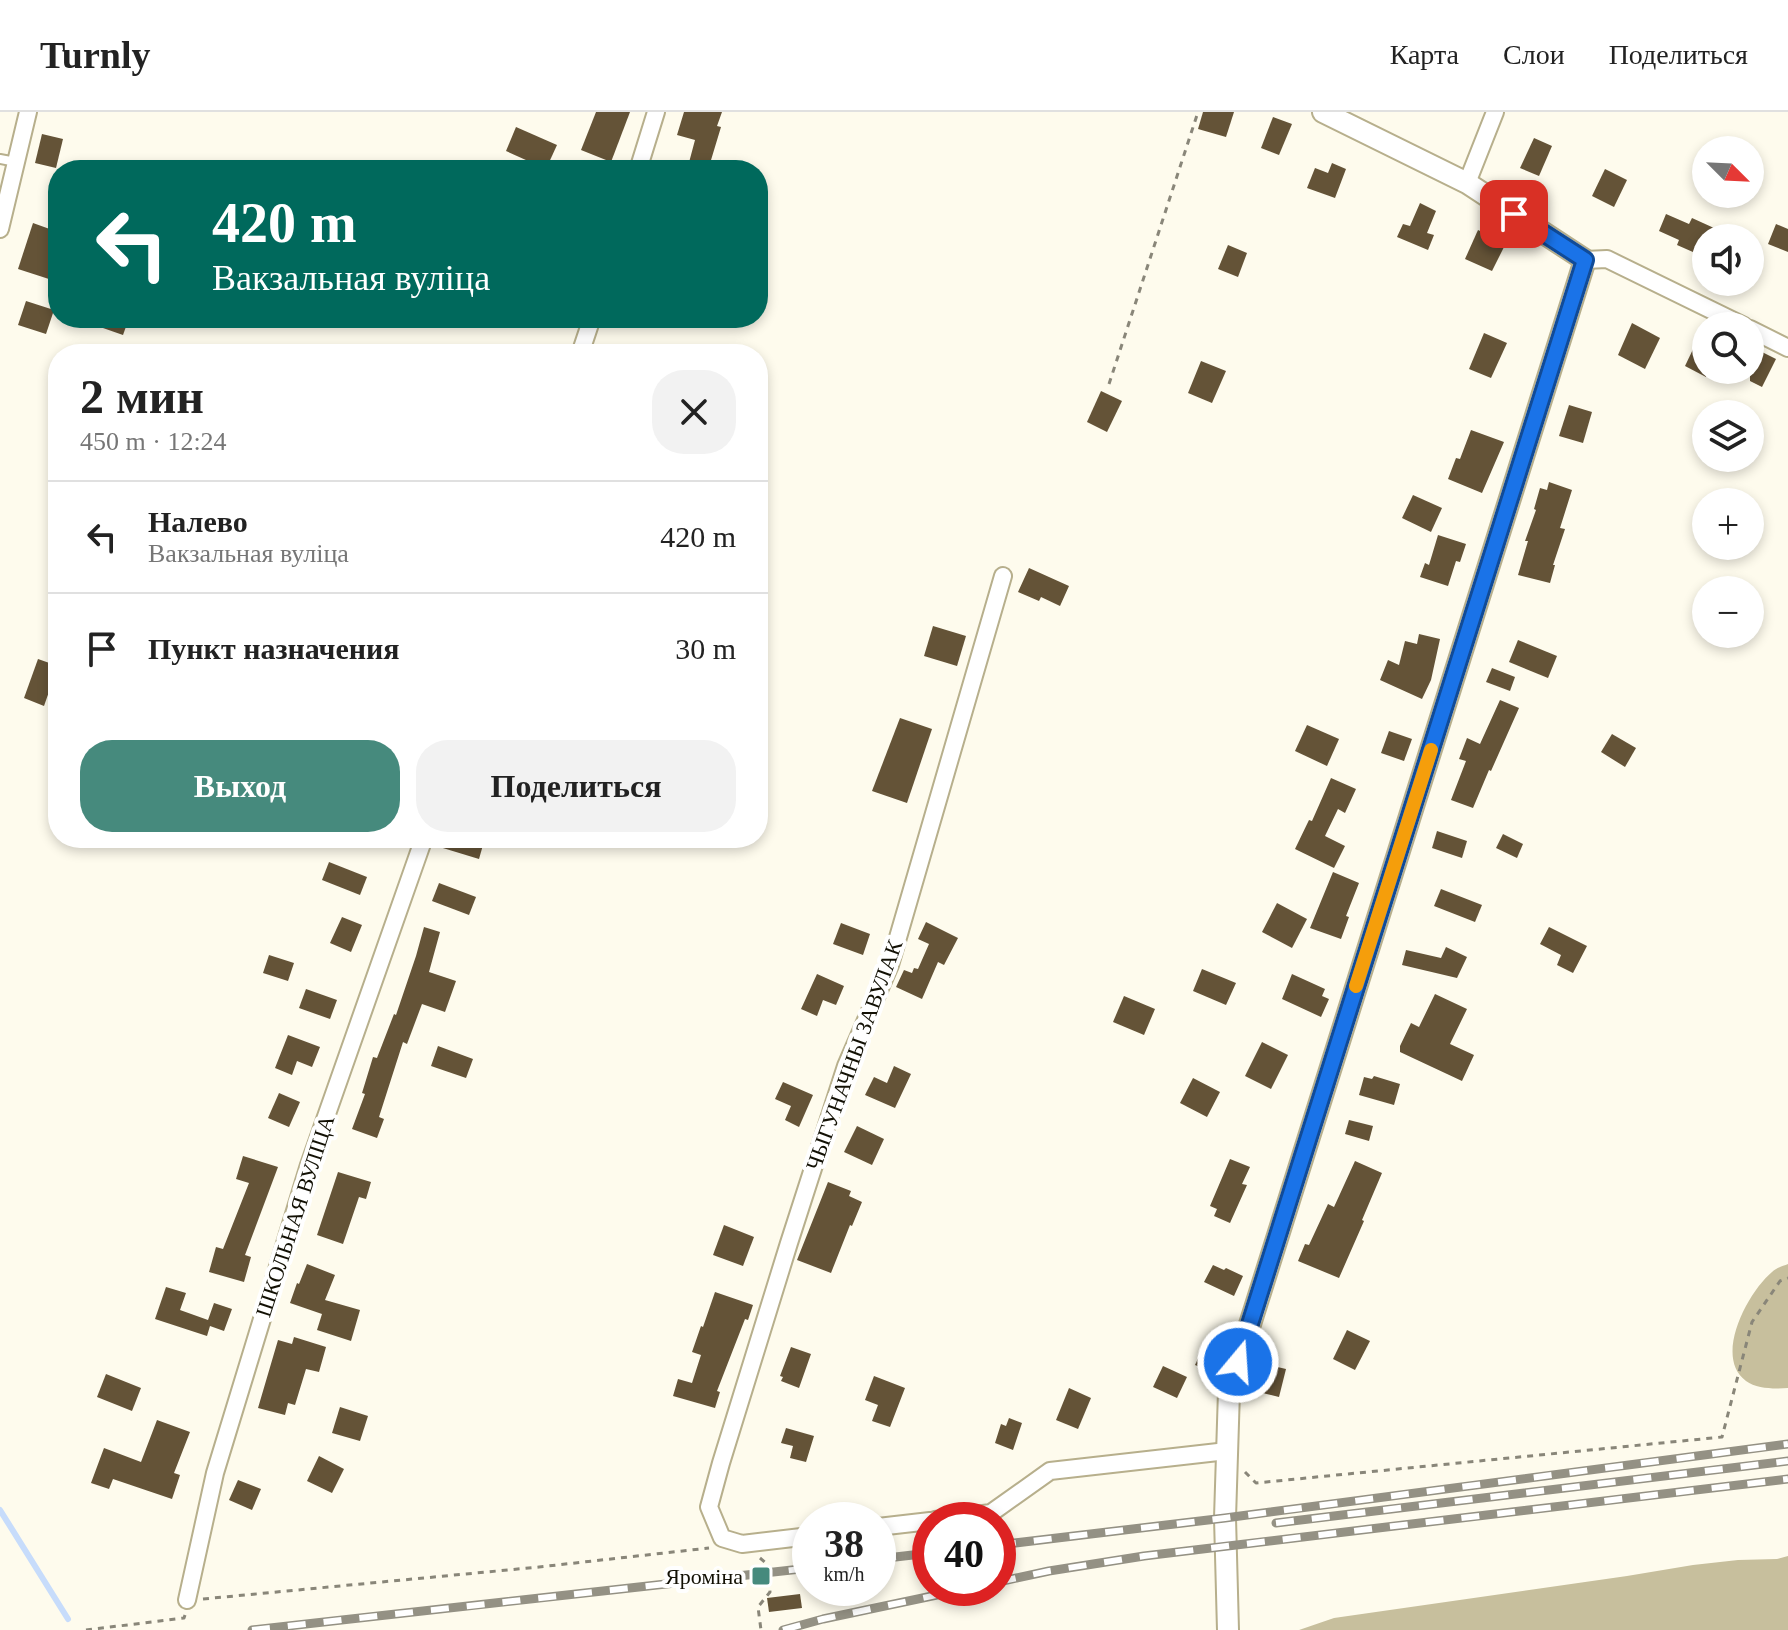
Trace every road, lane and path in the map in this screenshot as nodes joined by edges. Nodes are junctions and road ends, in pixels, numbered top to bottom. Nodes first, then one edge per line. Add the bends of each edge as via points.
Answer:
1 (28, 112) edge
2 (656, 112) edge
3 (1198, 112) edge
4 (1323, 112) edge
5 (1495, 112) edge
6 (641, 160) edge
7 (8, 161) edge
8 (1467, 183) junction
9 (0, 229) edge
10 (1585, 260) junction
11 (1715, 312) edge
12 (1764, 336) edge
13 (1788, 348) edge
14 (1109, 384) dead end
15 (1003, 576) dead end
16 (420, 848) edge
17 (1788, 1278) edge
18 (1227, 1451) junction
19 (1006, 1502) edge
20 (792, 1538) edge
21 (742, 1544) junction
22 (710, 1548) dead end
23 (187, 1600) junction
24 (86, 1630) edge
25 (761, 1630) edge
26 (1228, 1630) edge

1 - 7 street
2 - 6 street
3 - 14 path
4 - 8 street
5 - 8 street
7 - 9 street
8 - 10 street
10 - 11 street via 1607,259
10 - 18 street via 1229,1391
12 - 13 street
15 - 21 street, ЧЫГУНАЧНЫ ЗАВУЛАК via 890,965 846,1066 709,1507 722,1538
16 - 23 street, ШКОЛЬНАЯ ВУЛІЦА via 309,1165 215,1473
17 - 18 path via 1780,1281 1752,1322 1722,1437 1256,1483
18 - 19 street via 1050,1471
18 - 26 street
20 - 21 street
21 - 25 path via 767,1564 770,1592 758,1607
22 - 23 path
23 - 24 path via 184,1618

